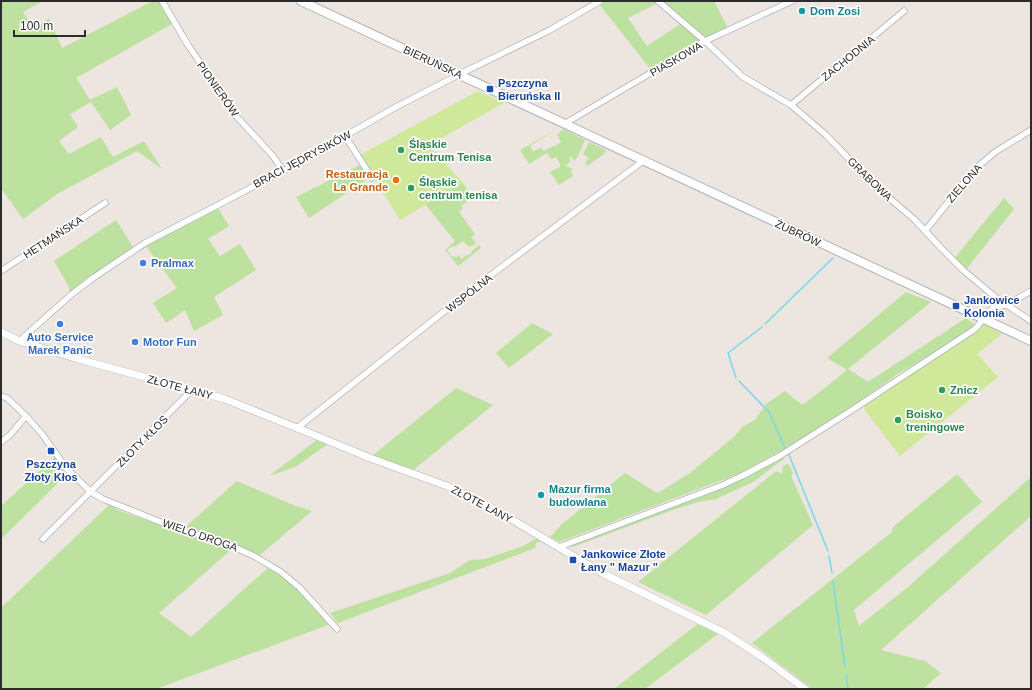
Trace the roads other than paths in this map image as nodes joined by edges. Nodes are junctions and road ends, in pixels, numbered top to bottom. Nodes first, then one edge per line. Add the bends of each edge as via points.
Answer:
1 (162, 1) edge
2 (301, 1) edge
3 (600, 1) edge
4 (658, 1) edge
5 (792, 1) edge
6 (904, 11) dead end
7 (705, 42) junction
8 (460, 74) junction
9 (791, 105) junction
10 (564, 124) junction
11 (1031, 130) edge
12 (345, 136) junction
13 (643, 161) junction
14 (283, 170) junction
15 (372, 178) dead end
16 (105, 203) dead end
17 (924, 231) junction
18 (1, 271) edge
19 (1031, 291) edge
20 (1008, 304) junction
21 (984, 319) junction
22 (1031, 321) edge
23 (1, 332) edge
24 (19, 340) junction
25 (1031, 341) edge
26 (192, 390) junction
27 (1, 396) edge
28 (26, 416) junction
29 (297, 428) junction
30 (1, 442) edge
31 (91, 492) junction
32 (43, 540) dead end
33 (558, 548) junction
34 (337, 629) dead end
35 (805, 689) edge

1 - 14 street, PIONIERÓW via 188,45 237,117
2 - 8 main road, BIERUŃSKA
3 - 8 street, BRACI JĘDRYSIKÓW via 550,30
4 - 7 street, GRABOWA
5 - 7 street, PIASKOWA
6 - 9 street, ZACHODNIA
7 - 9 street, GRABOWA via 743,77
7 - 10 street, PIASKOWA
8 - 10 main road, BIERUŃSKA
8 - 12 street, BRACI JĘDRYSIKÓW
9 - 17 street, GRABOWA via 826,135
10 - 13 main road, ŻUBRÓW
11 - 17 street, ZIELONA via 995,152 974,170
12 - 14 street, BRACI JĘDRYSIKÓW
12 - 15 street
13 - 21 main road, ŻUBRÓW
13 - 29 street, WSPÓLNA via 475,288
14 - 24 street, BRACI JĘDRYSIKÓW via 145,243 72,294
16 - 18 street, HETMAŃSKA
17 - 20 street, GRABOWA via 963,270
19 - 20 street
20 - 21 street via 993,308
20 - 22 street, GRABOWA
21 - 25 main road, ŻUBRÓW
21 - 33 street via 975,329 952,345 778,457 723,485
23 - 24 street, ZŁOTE ŁANY
24 - 26 street, ZŁOTE ŁANY
26 - 29 street, ZŁOTE ŁANY via 225,399
26 - 31 street, ZŁOTY KŁOS
27 - 28 street, WIELO DROGA
28 - 30 street
28 - 31 street, WIELO DROGA
29 - 33 street, ZŁOTE ŁANY via 447,486 494,508
31 - 32 street, ZŁOTY KŁOS
31 - 34 street, WIELO DROGA via 103,499 254,556 300,588
33 - 35 street, ZŁOTE ŁANY via 602,573 725,633

